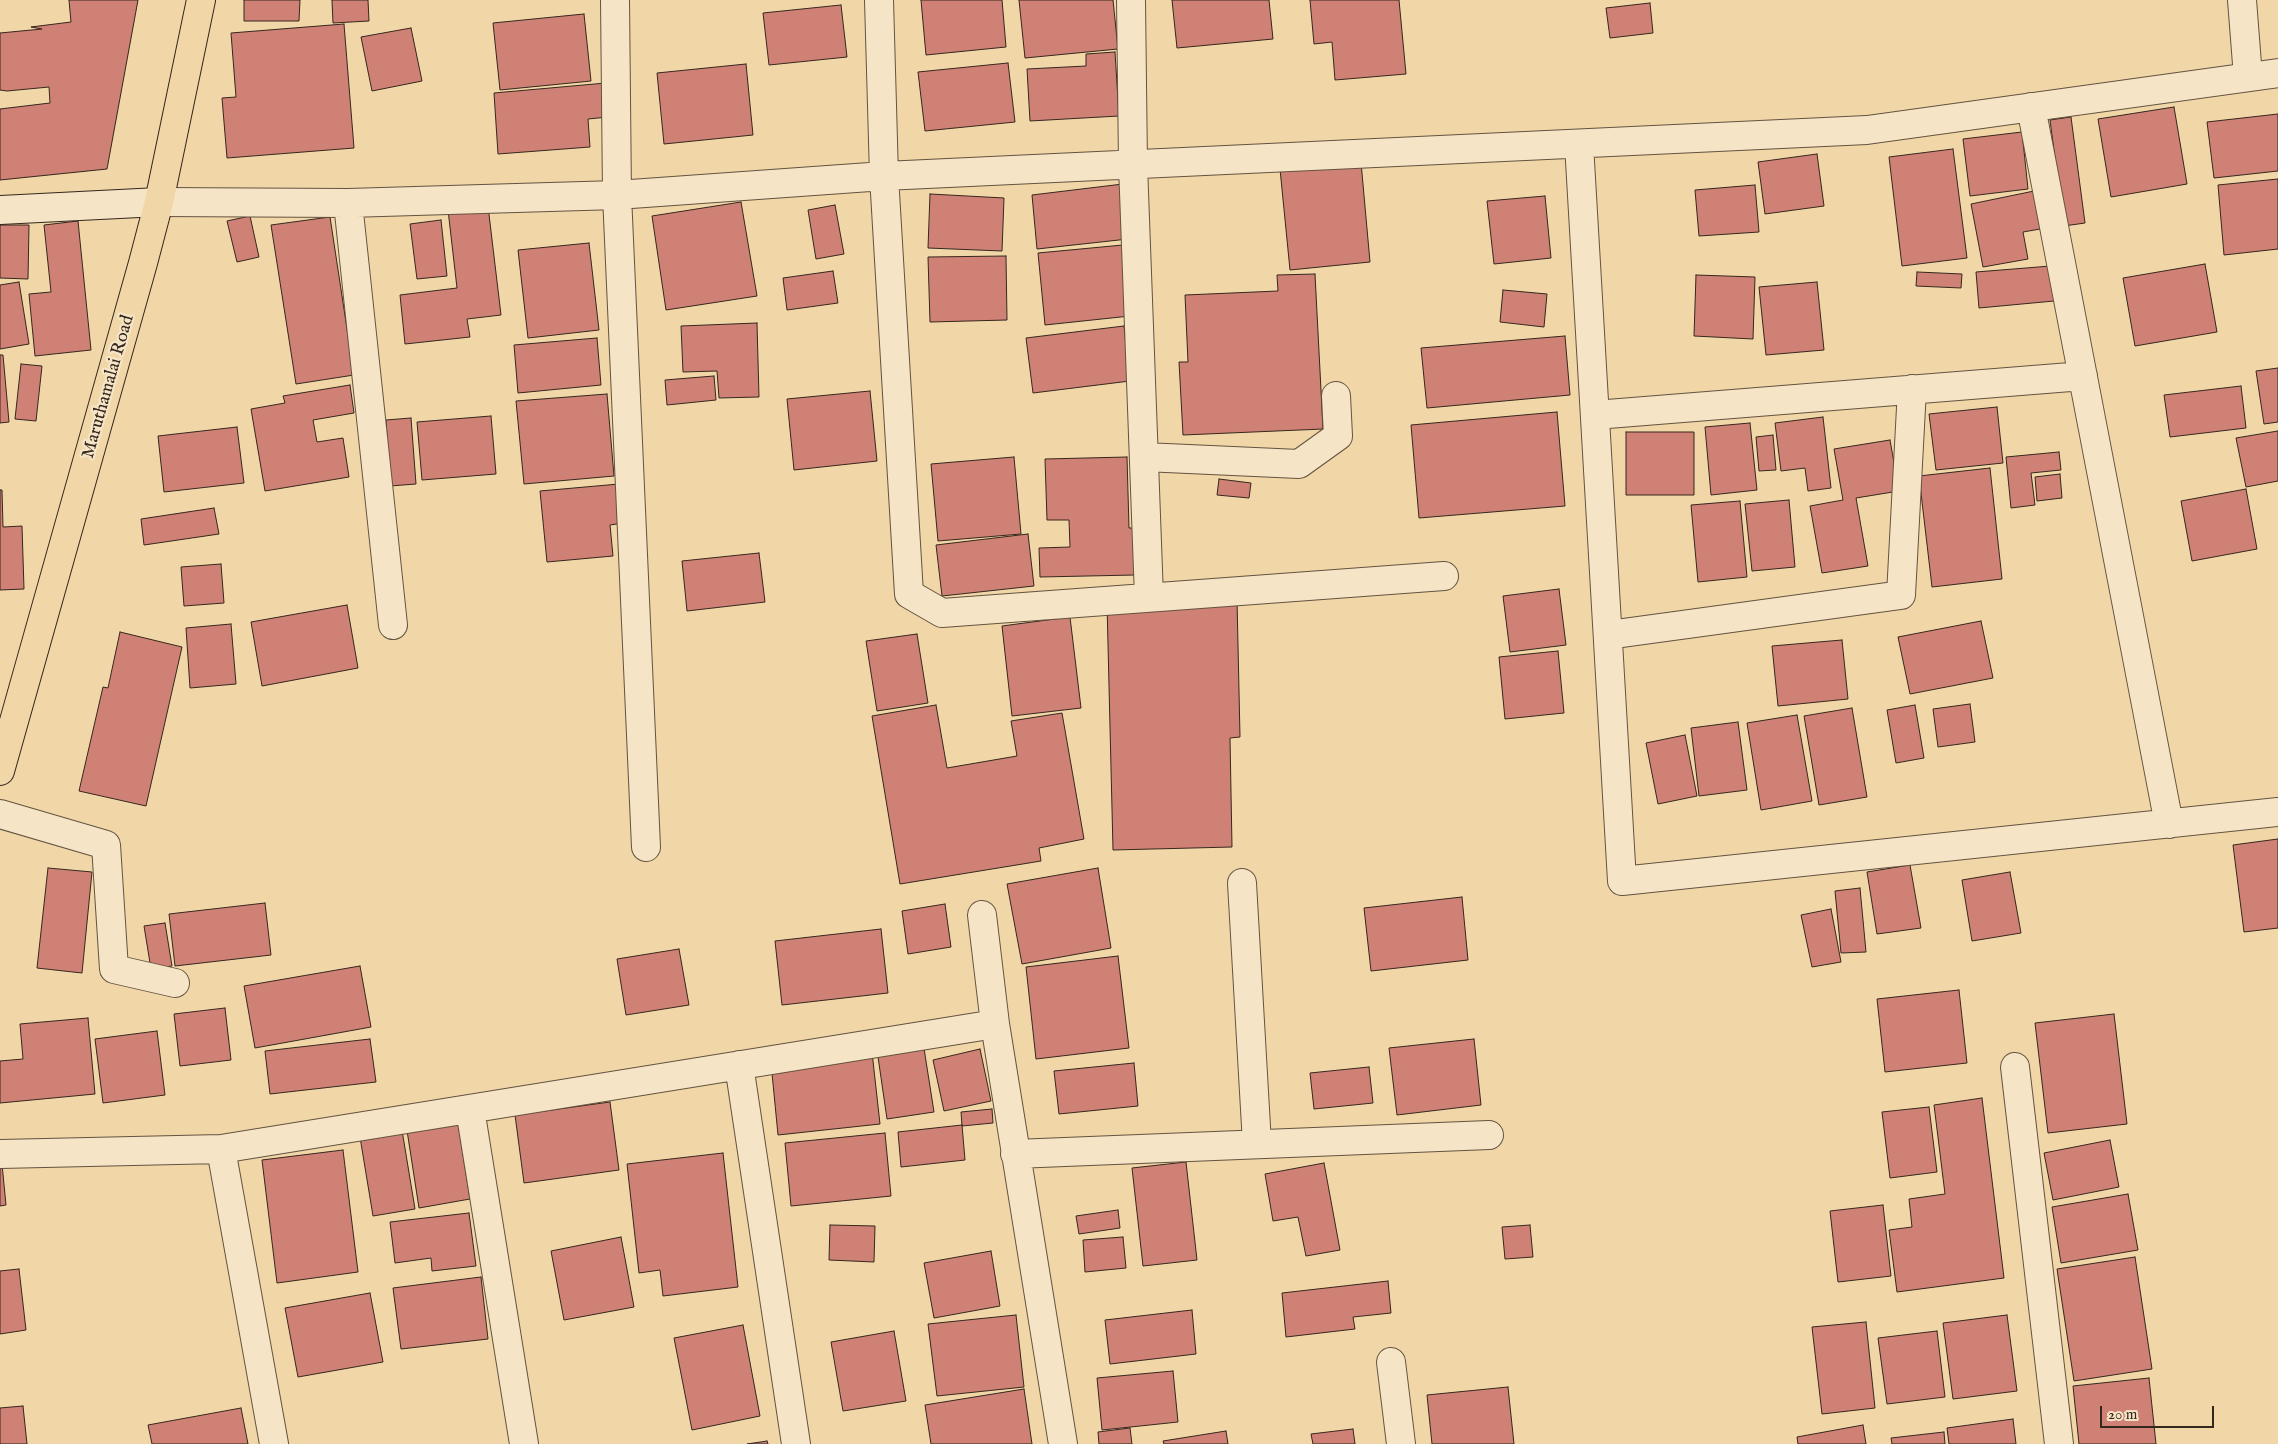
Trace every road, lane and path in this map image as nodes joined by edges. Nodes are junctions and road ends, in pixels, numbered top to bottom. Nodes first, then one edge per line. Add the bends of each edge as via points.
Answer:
1 (201, 0) edge
2 (615, 0) edge
3 (879, 0) edge
4 (1131, 0) edge
5 (2242, 0) edge
6 (2278, 73) edge
7 (2248, 77) junction
8 (2031, 107) junction
9 (1579, 144) junction
10 (1133, 165) junction
11 (884, 176) junction
12 (618, 195) junction
13 (159, 202) junction
14 (348, 203) junction
15 (0, 210) edge
16 (2083, 376) junction
17 (1912, 390) junction
18 (1336, 396) dead end
19 (1595, 415) junction
20 (1144, 456) junction
21 (1444, 576) dead end
22 (1149, 597) junction
23 (393, 625) dead end
24 (1608, 635) junction
25 (8, 719) edge
26 (0, 771) edge
27 (2278, 812) edge
28 (0, 814) edge
29 (2169, 824) junction
30 (646, 847) dead end
31 (1242, 883) dead end
32 (982, 915) dead end
33 (175, 983) dead end
34 (994, 1024) junction
35 (739, 1065) junction
36 (2015, 1067) dead end
37 (470, 1109) junction
38 (1489, 1135) dead end
39 (1257, 1144) junction
40 (221, 1149) junction
41 (0, 1154) edge
42 (1015, 1154) junction
43 (1390, 1362) dead end
44 (274, 1444) edge
45 (524, 1444) edge
46 (796, 1444) edge
47 (1064, 1444) edge
48 (1401, 1444) edge
49 (2058, 1444) edge

1 - 13 main road, Maruthamalai Road
2 - 12 street
3 - 11 street
4 - 10 street
5 - 7 street
6 - 7 street
7 - 8 street
8 - 9 street via 1867,130
8 - 16 street
9 - 10 street
9 - 19 street
10 - 11 street
10 - 20 street
11 - 12 street
11 - 22 street via 909,594 942,613
12 - 14 street
12 - 30 street
13 - 14 street
13 - 15 street
13 - 25 main road, Maruthamalai Road via 123,338
14 - 23 street
16 - 17 street
16 - 29 street
17 - 19 street
17 - 24 street via 1901,595
18 - 20 street via 1338,436 1299,464
19 - 24 street
20 - 22 street
21 - 22 street
24 - 29 street via 1622,881
25 - 26 main road, Maruthamalai Road
27 - 29 street
28 - 33 street via 106,845 114,969
31 - 39 street
32 - 34 street
34 - 35 street
34 - 42 street
35 - 37 street
35 - 46 street
36 - 49 street
37 - 40 street
37 - 45 street
38 - 39 street
39 - 42 street
40 - 41 street
40 - 44 street
42 - 47 street
43 - 48 street

